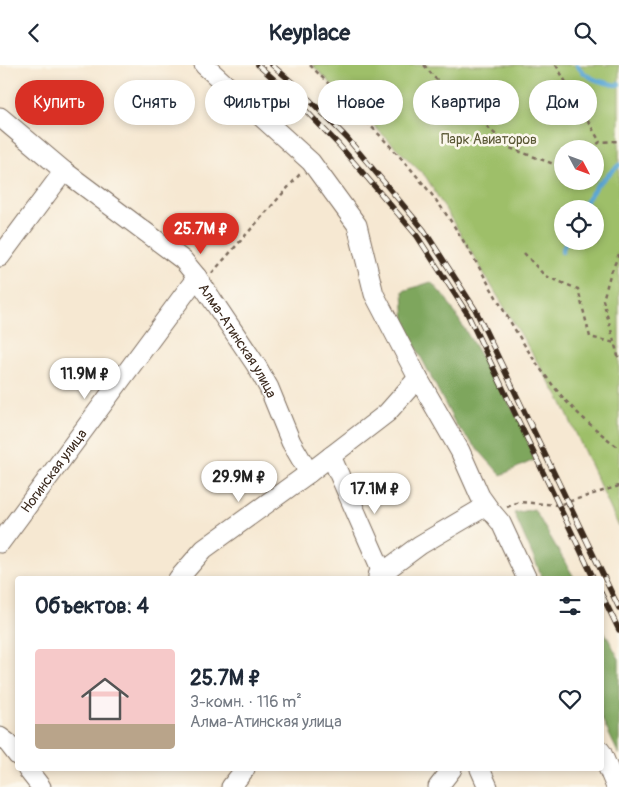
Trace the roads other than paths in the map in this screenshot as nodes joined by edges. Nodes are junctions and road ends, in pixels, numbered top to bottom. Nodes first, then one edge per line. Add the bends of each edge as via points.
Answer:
1 (204, 65) edge
2 (0, 117) edge
3 (64, 171) junction
4 (0, 257) edge
5 (200, 281) junction
6 (418, 378) junction
7 (330, 456) junction
8 (309, 473) junction
9 (490, 509) junction
10 (1, 539) edge
11 (181, 576) edge
12 (378, 576) edge
13 (379, 576) edge
14 (526, 576) edge
15 (604, 758) edge
16 (28, 771) edge
17 (243, 771) edge
18 (450, 771) edge
19 (481, 771) edge
20 (40, 787) edge
21 (231, 787) edge
22 (438, 787) edge
23 (488, 787) edge
24 (616, 787) edge

1 - 6 street via 311,162 357,225 374,294
2 - 3 street, Алма-Атинская улица
3 - 4 street
3 - 5 street, Алма-Атинская улица via 183,260
5 - 8 street, Алма-Атинская улица via 256,365 291,442
5 - 10 street, Ногинская улица
6 - 7 street via 387,413
6 - 9 street
7 - 8 street
7 - 12 street via 380,567
8 - 11 street via 204,549
9 - 13 street via 420,545
9 - 14 street via 502,523
15 - 24 street
16 - 20 street
17 - 21 street
18 - 22 street
19 - 23 street

